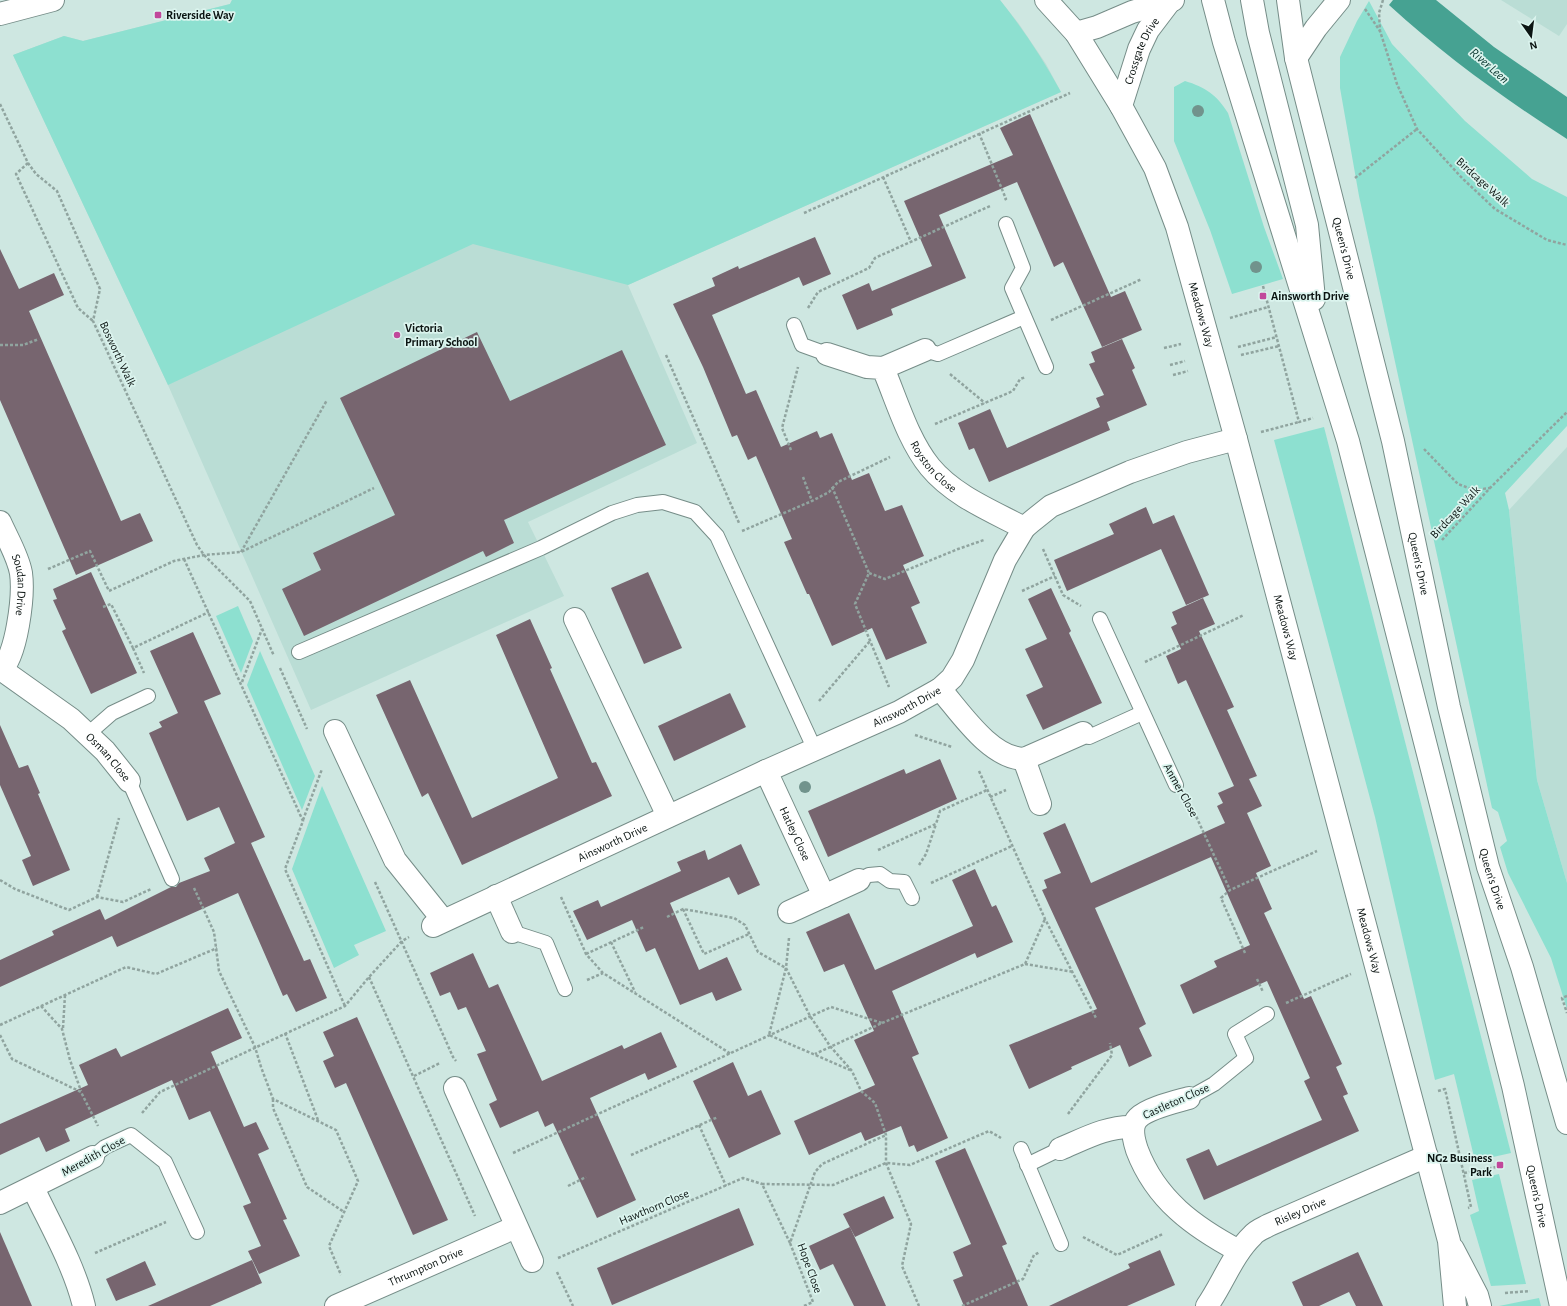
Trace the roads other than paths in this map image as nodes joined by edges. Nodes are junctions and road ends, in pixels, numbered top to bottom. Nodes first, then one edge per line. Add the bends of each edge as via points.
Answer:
1 (53, 0) edge
2 (1172, 0) edge
3 (1213, 0) edge
4 (1252, 0) edge
5 (1288, 0) edge
6 (1339, 0) edge
7 (1051, 1) edge
8 (0, 14) edge
9 (1076, 33) junction
10 (1296, 58) junction
11 (1121, 106) junction
12 (1006, 224) dead end
13 (1024, 316) junction
14 (794, 325) road end
15 (1319, 344) junction
16 (931, 352) joint
17 (827, 354) joint
18 (1046, 367) road end
19 (883, 368) junction
20 (1236, 439) junction
21 (0, 522) edge
22 (1027, 525) junction
23 (575, 619) dead end
24 (1100, 619) road end
25 (299, 652) dead end
26 (1, 670) edge
27 (940, 689) junction
28 (148, 696) dead end
29 (1142, 713) junction
30 (335, 732) dead end
31 (1083, 733) joint
32 (88, 734) junction
33 (815, 750) junction
34 (1024, 760) junction
35 (766, 771) junction
36 (130, 781) joint
37 (1176, 785) road end
38 (1040, 804) dead end
39 (668, 816) junction
40 (172, 879) road end
41 (859, 880) joint
42 (908, 891) road end
43 (496, 896) junction
44 (824, 896) junction
45 (789, 912) road end
46 (512, 932) joint
47 (565, 989) dead end
48 (1267, 1014) road end
49 (455, 1088) dead end
50 (1189, 1098) joint
51 (1567, 1123) edge
52 (1133, 1127) junction
53 (1068, 1146) joint
54 (1021, 1149) road end
55 (1427, 1156) junction
56 (93, 1157) joint
57 (1027, 1165) junction
58 (33, 1188) junction
59 (0, 1202) edge
60 (516, 1227) junction
61 (197, 1232) dead end
62 (1449, 1241) junction
63 (1061, 1244) dead end
64 (1239, 1251) junction
65 (532, 1261) dead end
66 (346, 1304) edge
67 (84, 1306) edge
68 (1207, 1306) edge
69 (1455, 1306) edge
70 (1480, 1306) edge
71 (1561, 1306) edge

1 - 8 street
2 - 9 street, Crossgate Drive
2 - 11 street, Crossgate Drive via 1145,36
3 - 15 street, Queen's Drive
4 - 15 street, Queen's Drive via 1258,33 1307,225
5 - 10 street, Queen's Drive
6 - 10 street
7 - 9 street, Meadows Way
9 - 11 street, Meadows Way
10 - 51 street, Queen's Drive via 1393,441 1449,707 1488,867 1522,967
11 - 20 street, Meadows Way via 1158,176 1177,227
12 - 13 lane via 1023,268 1012,288
13 - 16 lane
13 - 18 lane
14 - 17 lane via 802,345
15 - 71 street, Queen's Drive via 1350,449 1511,1078
16 - 19 street
17 - 19 street via 867,367
19 - 22 street, Royston Close via 913,439 931,468 956,490 974,501
20 - 22 street, Ainsworth Drive via 1187,452 1130,472 1051,506
20 - 55 street, Meadows Way
21 - 26 street, Soudan Drive via 21,573 22,605 12,648
22 - 27 street, Ainsworth Drive via 1005,560 963,660 952,678
23 - 39 street
24 - 29 lane, Anmer Close
25 - 33 lane via 541,548 612,514 637,505 663,502 694,512 717,536
26 - 32 street, Osman Close via 71,719
27 - 33 street, Ainsworth Drive via 899,712
27 - 34 street via 992,747 1008,756
28 - 32 lane via 112,714
29 - 31 lane via 1089,737
29 - 37 lane, Anmer Close
30 - 43 street, Ainsworth Drive via 395,860 438,923
31 - 34 street
32 - 36 street, Osman Close
33 - 35 street, Ainsworth Drive
34 - 38 street
35 - 39 street, Ainsworth Drive
35 - 44 street, Hatley Close
36 - 40 lane, Osman Close
39 - 43 street, Ainsworth Drive
41 - 42 lane via 869,875 880,874
41 - 44 street
43 - 46 street
44 - 45 street
46 - 47 lane via 546,943
48 - 50 lane, Castleton Close via 1235,1034 1246,1058 1214,1084
49 - 60 street
50 - 52 street, Castleton Close via 1146,1113 1137,1119
52 - 53 street, Castleton Close via 1119,1126
52 - 64 street, Castleton Close via 1134,1141 1143,1166 1156,1188 1191,1221
53 - 57 lane, Castleton Close
54 - 57 lane
55 - 62 street, Meadows Way
55 - 64 street, Risley Drive via 1269,1224 1254,1234
56 - 58 street, Meredith Close
56 - 61 lane, Meredith Close via 105,1147 131,1135 165,1162
57 - 63 lane
58 - 59 street, Meredith Close
58 - 67 street via 80,1289
60 - 65 street
60 - 66 street, Thrumpton Drive
62 - 69 street, Meadows Way
62 - 70 street, Meadows Way via 1477,1295
64 - 68 street, Risley Drive

